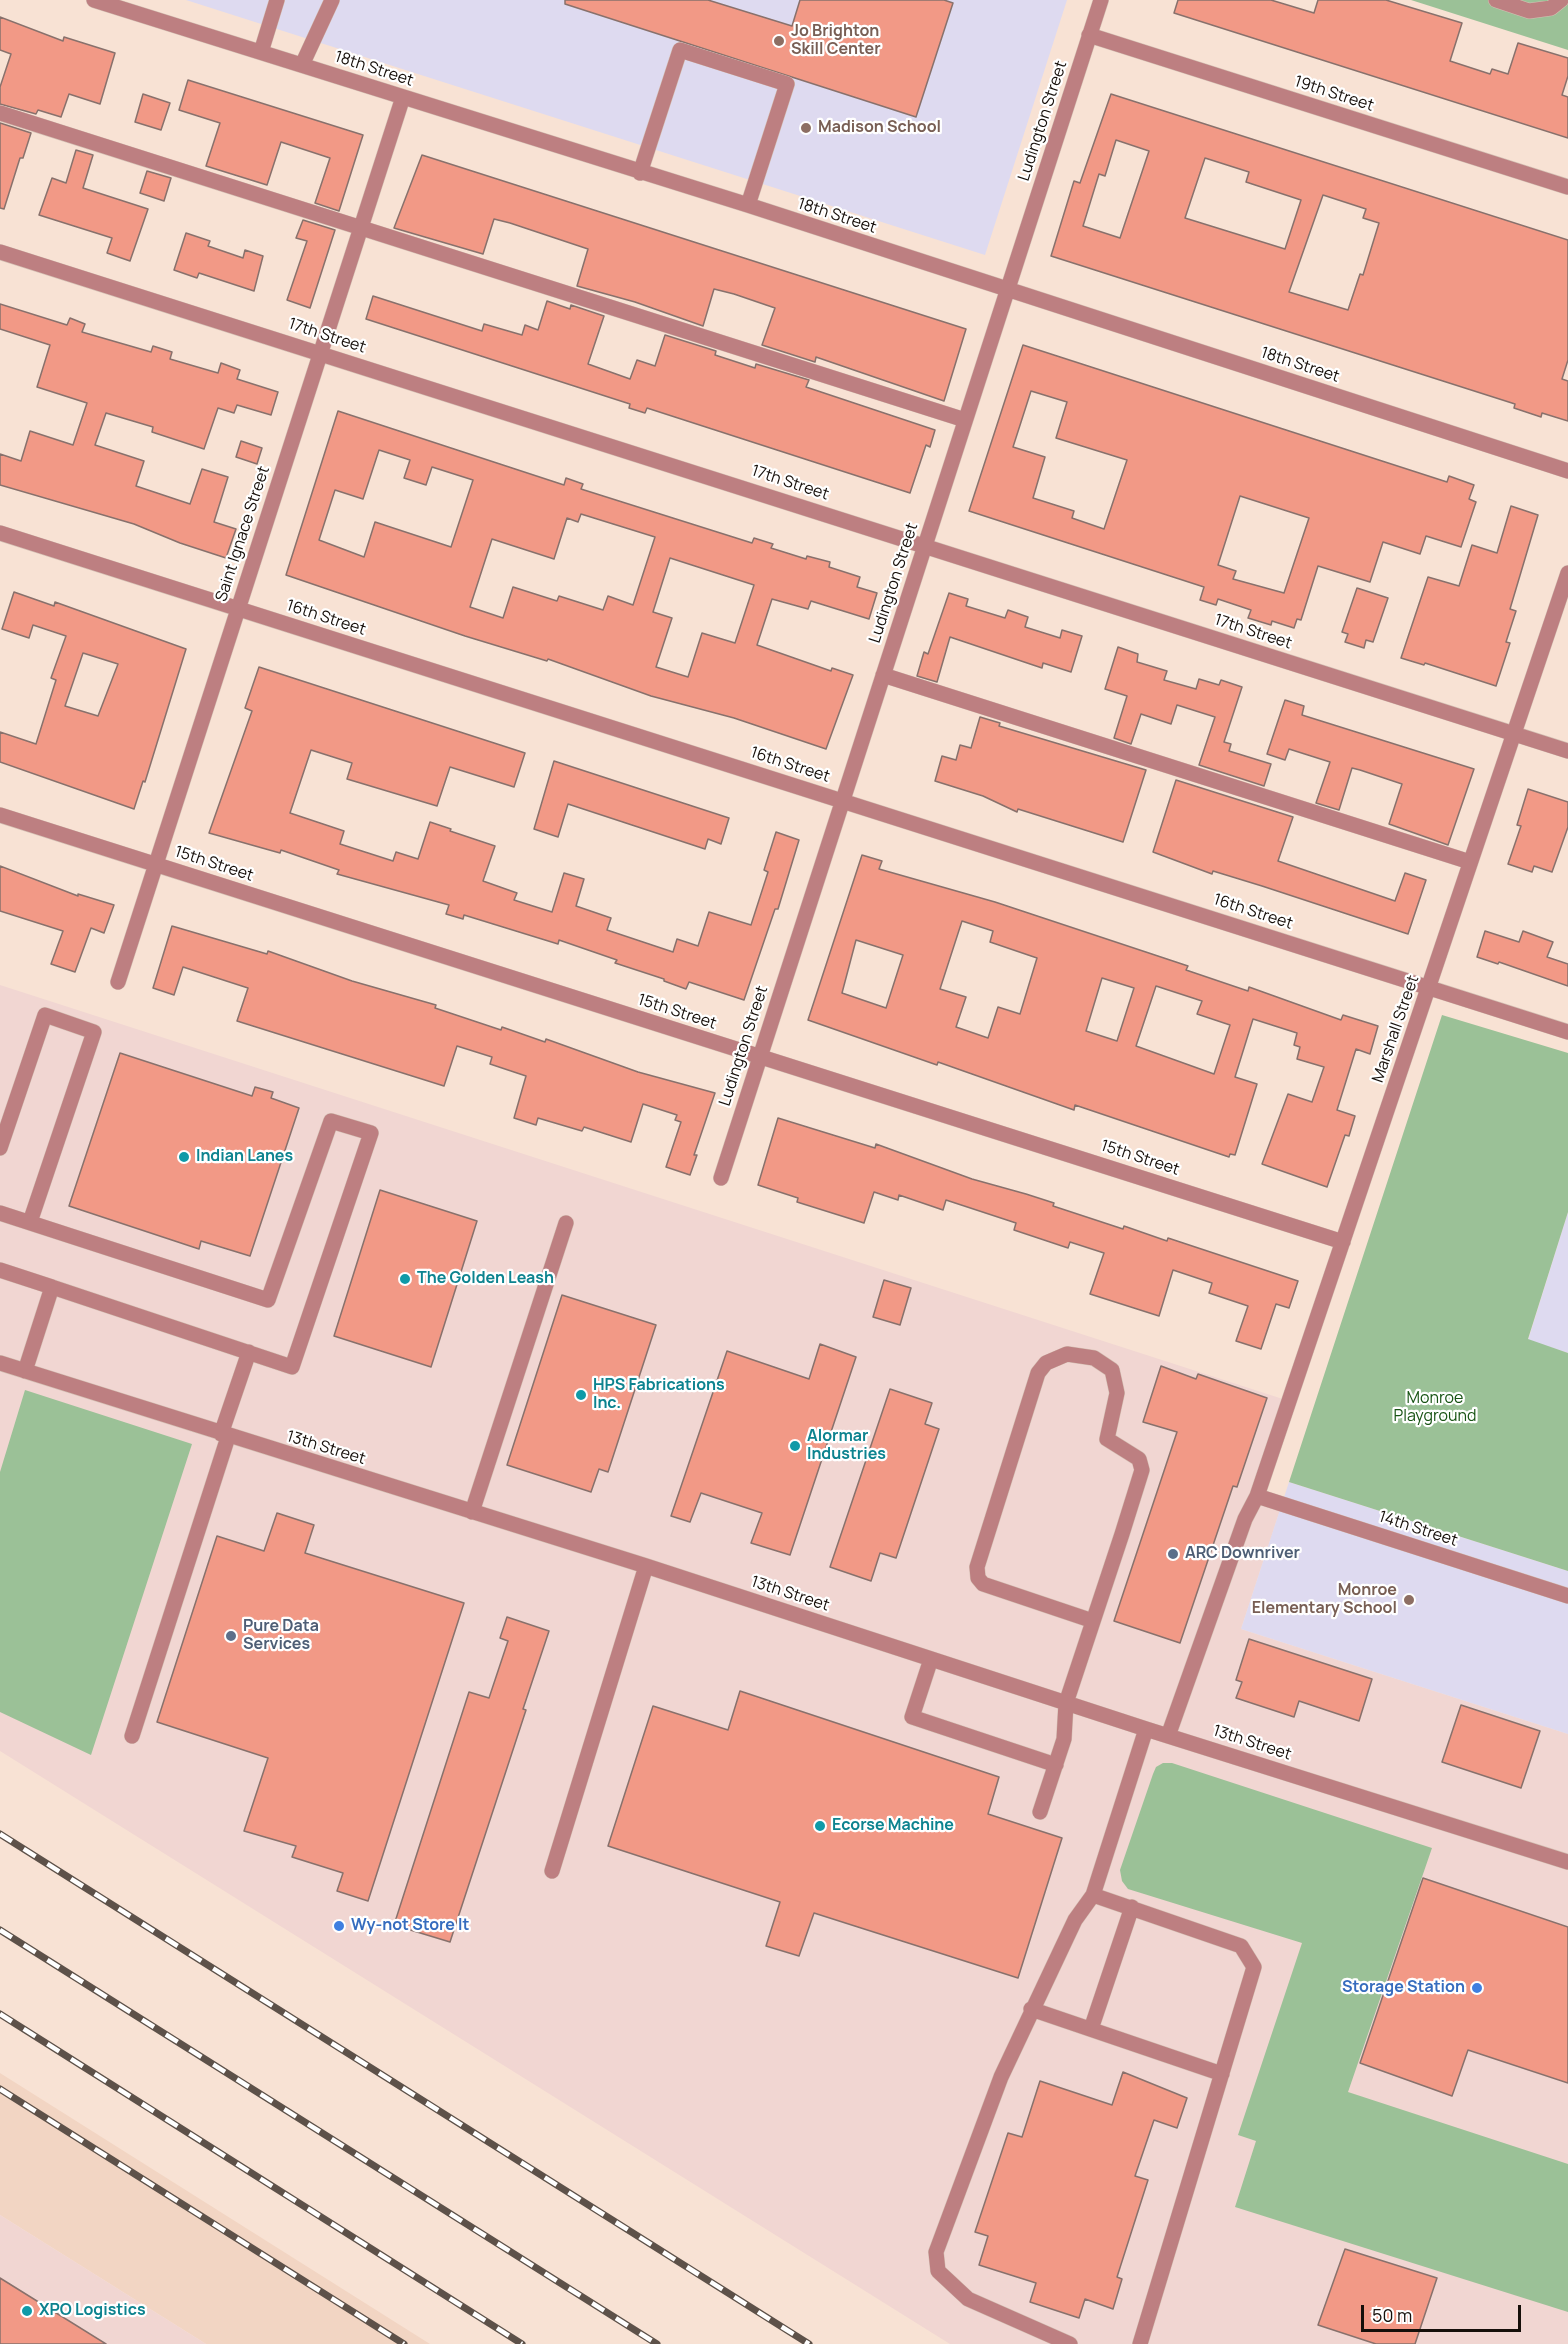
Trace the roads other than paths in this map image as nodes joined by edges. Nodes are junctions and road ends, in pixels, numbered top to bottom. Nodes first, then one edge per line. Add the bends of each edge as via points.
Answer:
1 (94, 0) edge
2 (277, 0) edge
3 (332, 0) edge
4 (1101, 0) edge
5 (1496, 0) edge
6 (1561, 0) edge
7 (1089, 35) junction
8 (261, 52) junction
9 (302, 65) junction
10 (404, 97) junction
11 (0, 113) edge
12 (640, 173) junction
13 (1568, 187) edge
14 (748, 205) junction
15 (361, 228) junction
16 (0, 252) edge
17 (1006, 290) junction
18 (320, 353) junction
19 (965, 420) junction
20 (1568, 471) edge
21 (0, 533) edge
22 (925, 545) junction
23 (1568, 573) edge
24 (238, 608) junction
25 (883, 675) junction
26 (1514, 735) junction
27 (1568, 751) edge
28 (842, 801) junction
29 (0, 815) edge
30 (1470, 862) junction
31 (156, 864) junction
32 (118, 982) dead end
33 (1429, 987) junction
34 (1568, 1032) edge
35 (760, 1057) junction
36 (0, 1148) edge
37 (721, 1178) dead end
38 (0, 1212) edge
39 (30, 1222) junction
40 (566, 1223) dead end
41 (1343, 1242) junction
42 (0, 1270) edge
43 (52, 1287) junction
44 (249, 1352) junction
45 (0, 1363) edge
46 (25, 1371) junction
47 (225, 1436) junction
48 (1257, 1496) junction
49 (472, 1512) junction
50 (646, 1566) junction
51 (1568, 1596) edge
52 (1093, 1621) junction
53 (932, 1659) junction
54 (1066, 1703) junction
55 (1146, 1729) junction
56 (132, 1736) dead end
57 (1168, 1736) junction
58 (1056, 1765) junction
59 (1040, 1812) dead end
60 (1568, 1862) edge
61 (552, 1871) dead end
62 (1093, 1895) junction
63 (1132, 1907) junction
64 (1031, 2009) junction
65 (1091, 2029) junction
66 (1222, 2074) junction
67 (1070, 2344) edge
68 (1140, 2344) edge

1 - 8 street, 18th Street
2 - 8 street
3 - 9 street
4 - 7 street, Ludington Street
5 - 6 street via 1530,11 1551,8
7 - 13 street, 19th Street
7 - 17 street, Ludington Street
8 - 9 street, 18th Street
9 - 10 street, 18th Street
10 - 12 street, 18th Street
10 - 15 street, Saint Ignace Street
11 - 15 street
12 - 14 street, 18th Street
12 - 14 street via 680,50 787,84
14 - 17 street, 18th Street
15 - 18 street, Saint Ignace Street
15 - 19 street
16 - 18 street, 17th Street
17 - 19 street, Ludington Street
17 - 20 street, 18th Street
18 - 22 street, 17th Street
18 - 24 street, Saint Ignace Street
19 - 22 street, Ludington Street
21 - 24 street, 16th Street
22 - 25 street, Ludington Street
22 - 26 street, 17th Street
23 - 26 street, Marshall Street
24 - 28 street, 16th Street
24 - 31 street, Saint Ignace Street
25 - 28 street, Ludington Street
25 - 30 street
26 - 27 street, 17th Street
26 - 30 street, Marshall Street
28 - 33 street, 16th Street
28 - 35 street, Ludington Street
29 - 31 street, 15th Street
30 - 33 street, Marshall Street
31 - 32 street, Saint Ignace Street
31 - 35 street, 15th Street
33 - 34 street, 16th Street
33 - 41 street, Marshall Street
35 - 37 street, Ludington Street
35 - 41 street, 15th Street
36 - 39 street via 45,1015 94,1032
38 - 39 street
39 - 44 street via 268,1300 331,1121 370,1133 292,1367
40 - 49 street
41 - 48 street, Marshall Street
42 - 43 street
43 - 44 street
43 - 46 street
44 - 47 street
45 - 46 street, 13th Street
46 - 47 street, 13th Street
47 - 49 street, 13th Street
47 - 56 street
48 - 51 street, 14th Street
48 - 57 street, Marshall Street via 1245,1519
49 - 50 street, 13th Street
50 - 53 street, 13th Street
50 - 61 street
52 - 52 street via 1142,1465 1107,1439 1117,1393 1112,1370 1094,1358 1067,1354 1046,1363 1038,1373 977,1567 978,1578 983,1584
52 - 54 street
53 - 54 street, 13th Street
53 - 58 street via 912,1717
54 - 55 street, 13th Street
54 - 58 street via 1064,1739
55 - 57 street, 13th Street
55 - 62 street
57 - 60 street, 13th Street
58 - 59 street
62 - 63 street
62 - 64 street via 1075,1920
63 - 65 street
63 - 66 street via 1241,1946 1254,1967
64 - 65 street
64 - 67 street via 951,2209 936,2252 938,2271 968,2300
65 - 66 street
66 - 68 street

